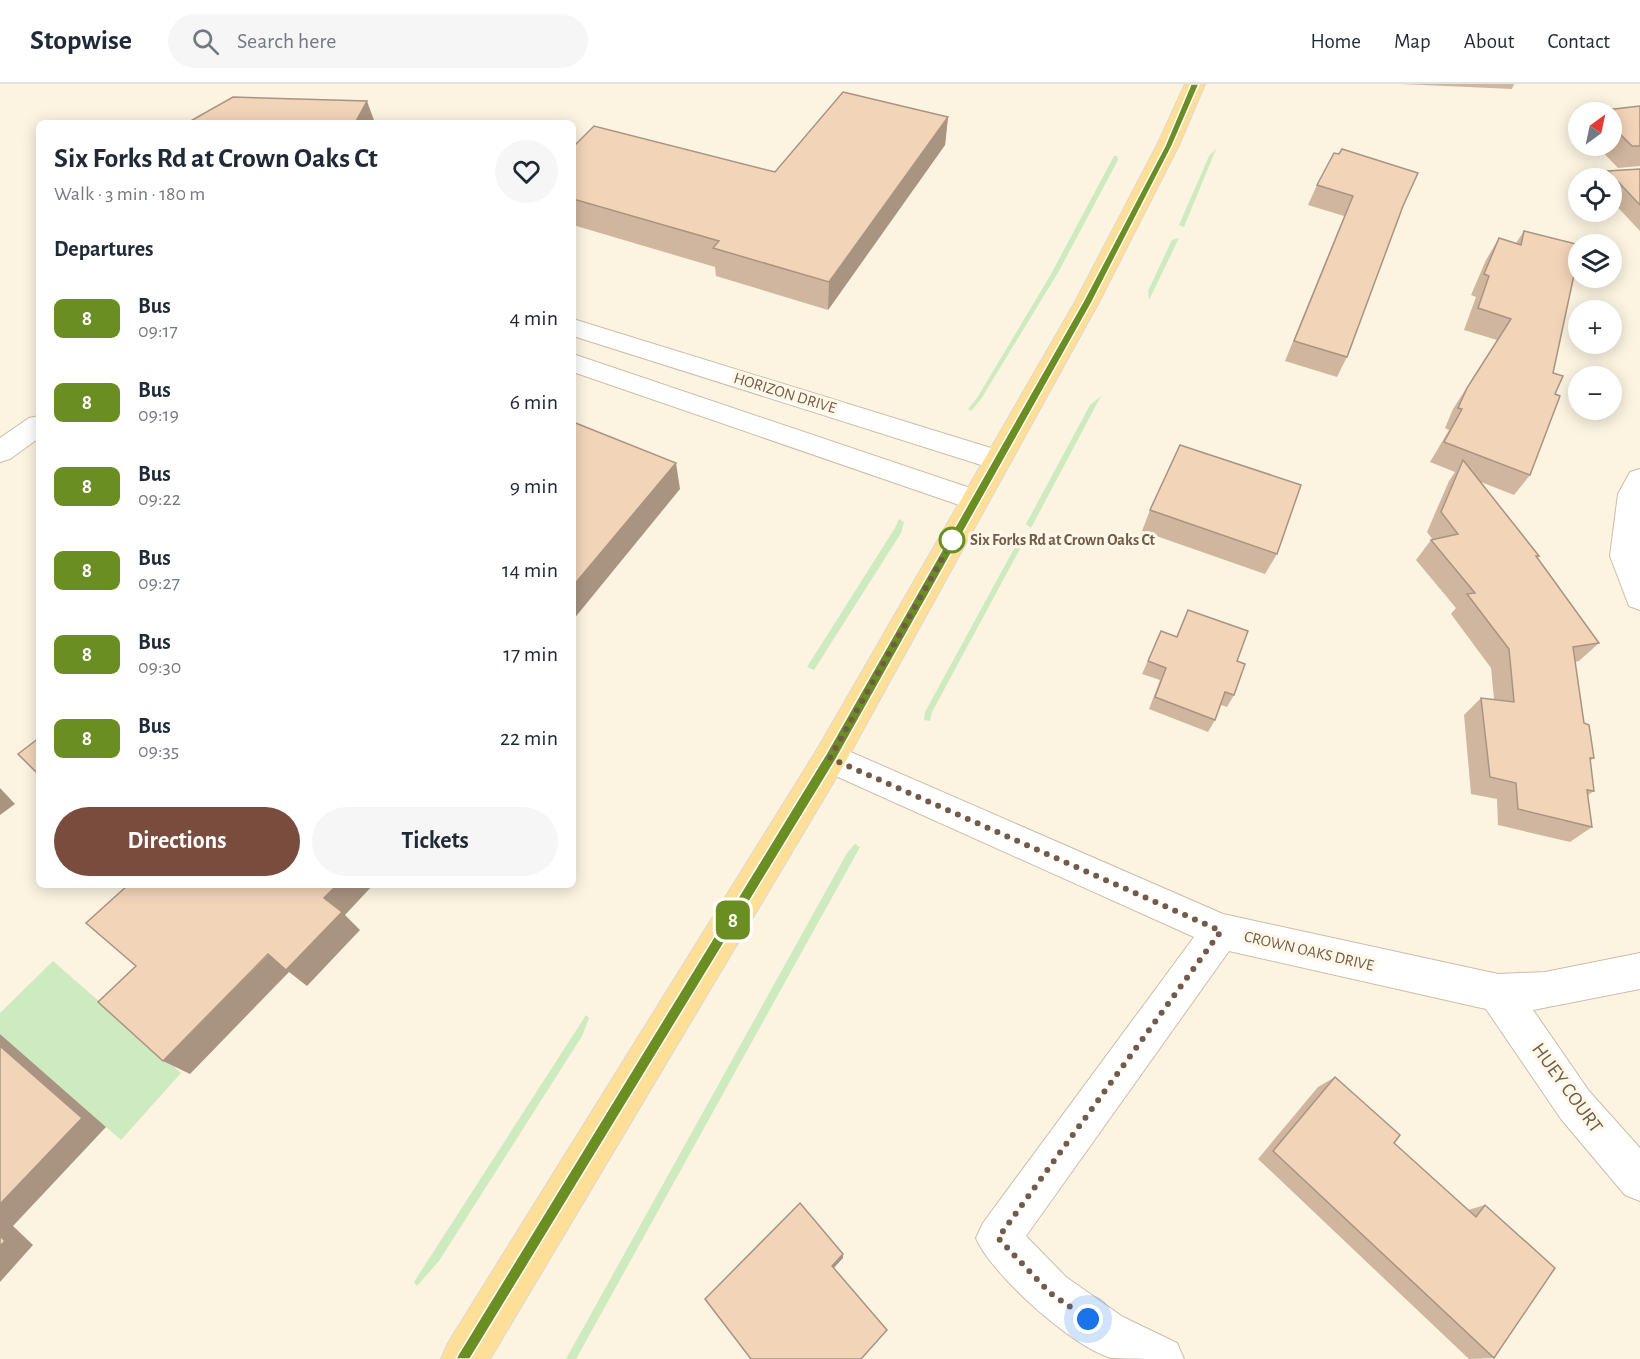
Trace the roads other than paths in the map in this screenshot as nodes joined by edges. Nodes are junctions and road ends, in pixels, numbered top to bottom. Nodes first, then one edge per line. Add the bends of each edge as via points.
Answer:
1 (1195, 84) edge
2 (576, 328) edge
3 (576, 364) edge
4 (36, 427) edge
5 (0, 452) edge
6 (997, 460) junction
7 (1640, 479) edge
8 (975, 500) junction
9 (1640, 598) edge
10 (830, 758) junction
11 (1221, 931) junction
12 (1640, 971) edge
13 (1498, 993) junction
14 (1640, 1180) edge
15 (464, 1359) edge
16 (1161, 1359) edge

1 - 6 main road via 1168,146 1087,302
2 - 6 street, HORIZON DRIVE
3 - 8 street
4 - 5 street
6 - 8 main road
7 - 9 street via 1632,494 1625,555
8 - 10 main road
10 - 11 street, CROWN OAKS DRIVE
10 - 15 main road
11 - 13 street, CROWN OAKS DRIVE
11 - 16 street via 998,1238 1050,1293 1107,1333
12 - 13 street, CROWN OAKS DRIVE via 1545,991
13 - 14 street, HUEY COURT via 1575,1105

